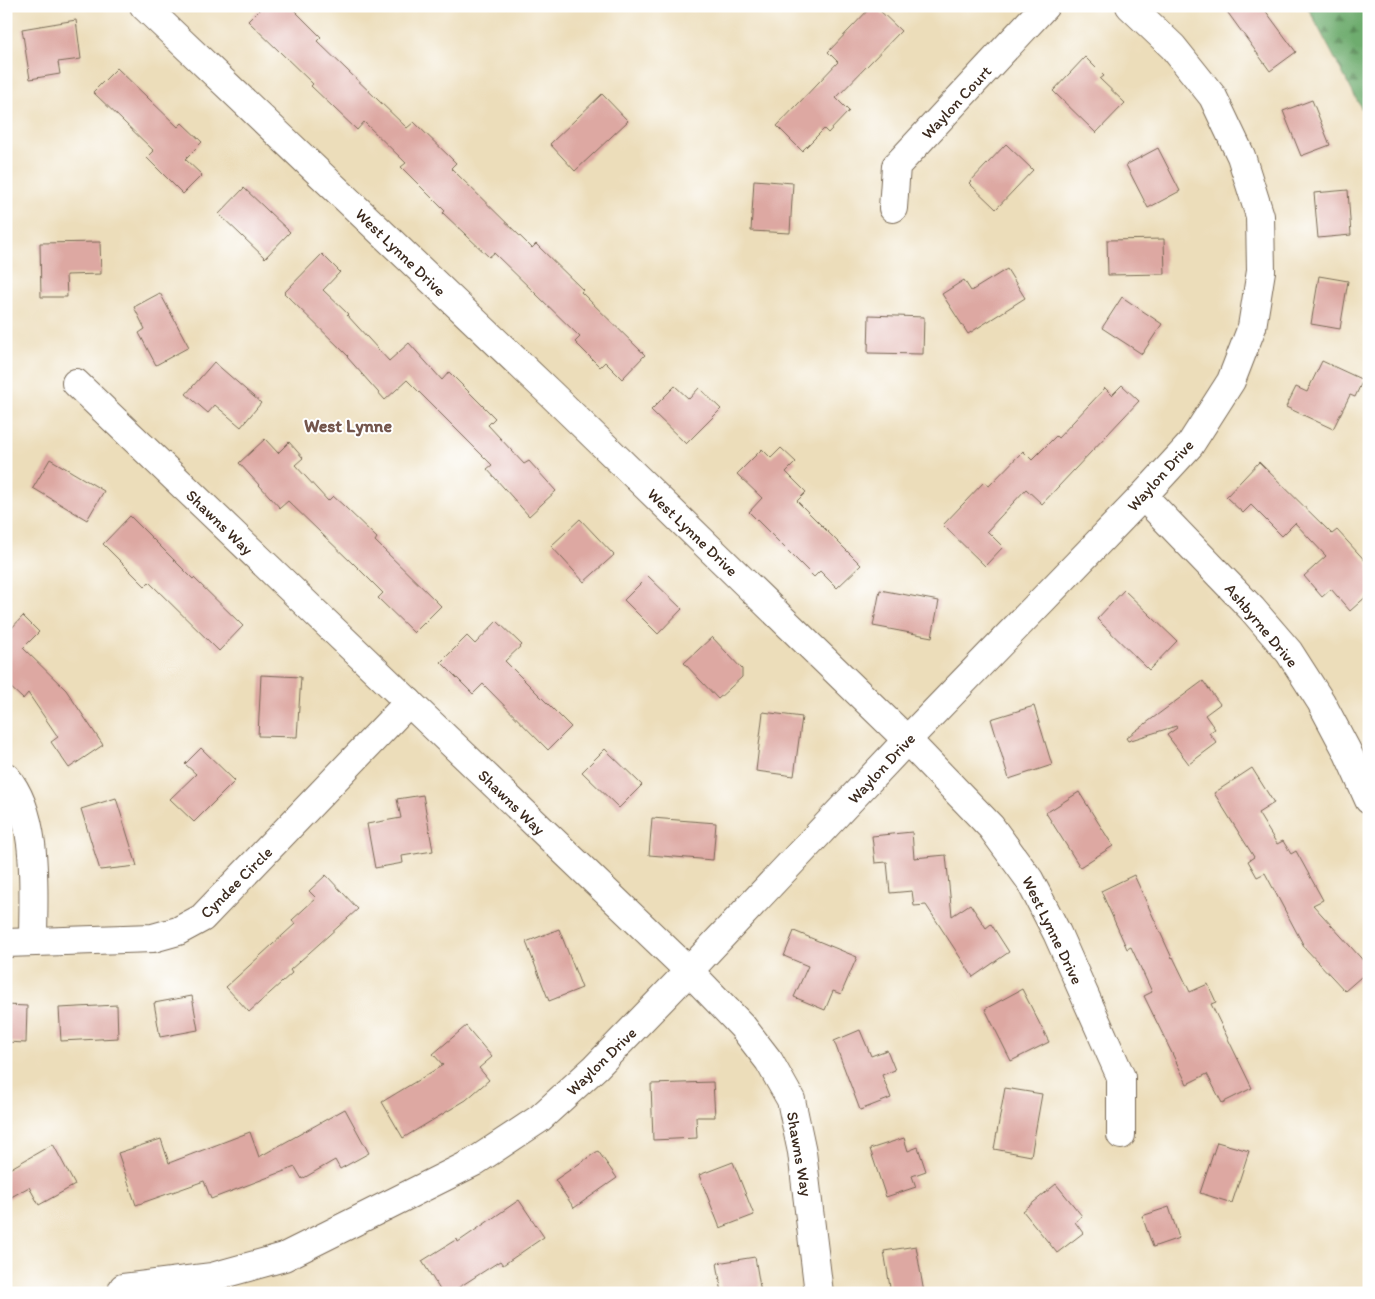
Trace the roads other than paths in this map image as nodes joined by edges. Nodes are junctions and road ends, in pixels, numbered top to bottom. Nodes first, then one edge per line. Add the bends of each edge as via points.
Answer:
1 (144, 6) edge
2 (1045, 6) edge
3 (1130, 6) edge
4 (893, 208) dead end
5 (76, 383) dead end
6 (1143, 496) junction
7 (408, 702) junction
8 (907, 740) junction
9 (6, 777) edge
10 (1369, 800) edge
11 (34, 942) junction
12 (6, 943) edge
13 (689, 971) junction
14 (1121, 1135) dead end
15 (123, 1288) dead end
16 (819, 1293) edge

1 - 8 street, West Lynne Drive
2 - 4 street, Waylon Court via 896,166
3 - 6 street, Waylon Drive via 1174,47 1214,97 1241,156 1260,216 1261,271 1252,327 1231,381 1190,445
5 - 7 street, Shawns Way
6 - 8 street, Waylon Drive
6 - 10 street, Ashbyrne Drive via 1289,652 1325,710
7 - 11 street, Cyndee Circle via 202,918 178,931 153,938
7 - 13 street, Shawns Way
8 - 13 street, Waylon Drive
8 - 14 street, West Lynne Drive via 991,828 1029,879 1057,933 1121,1077
9 - 11 street via 15,788 26,814 31,842
11 - 12 street, Cyndee Circle
13 - 15 street, Waylon Drive via 596,1067 539,1119 474,1162 284,1257 212,1278
13 - 16 street, Shawns Way via 742,1026 769,1061 791,1100 802,1152

